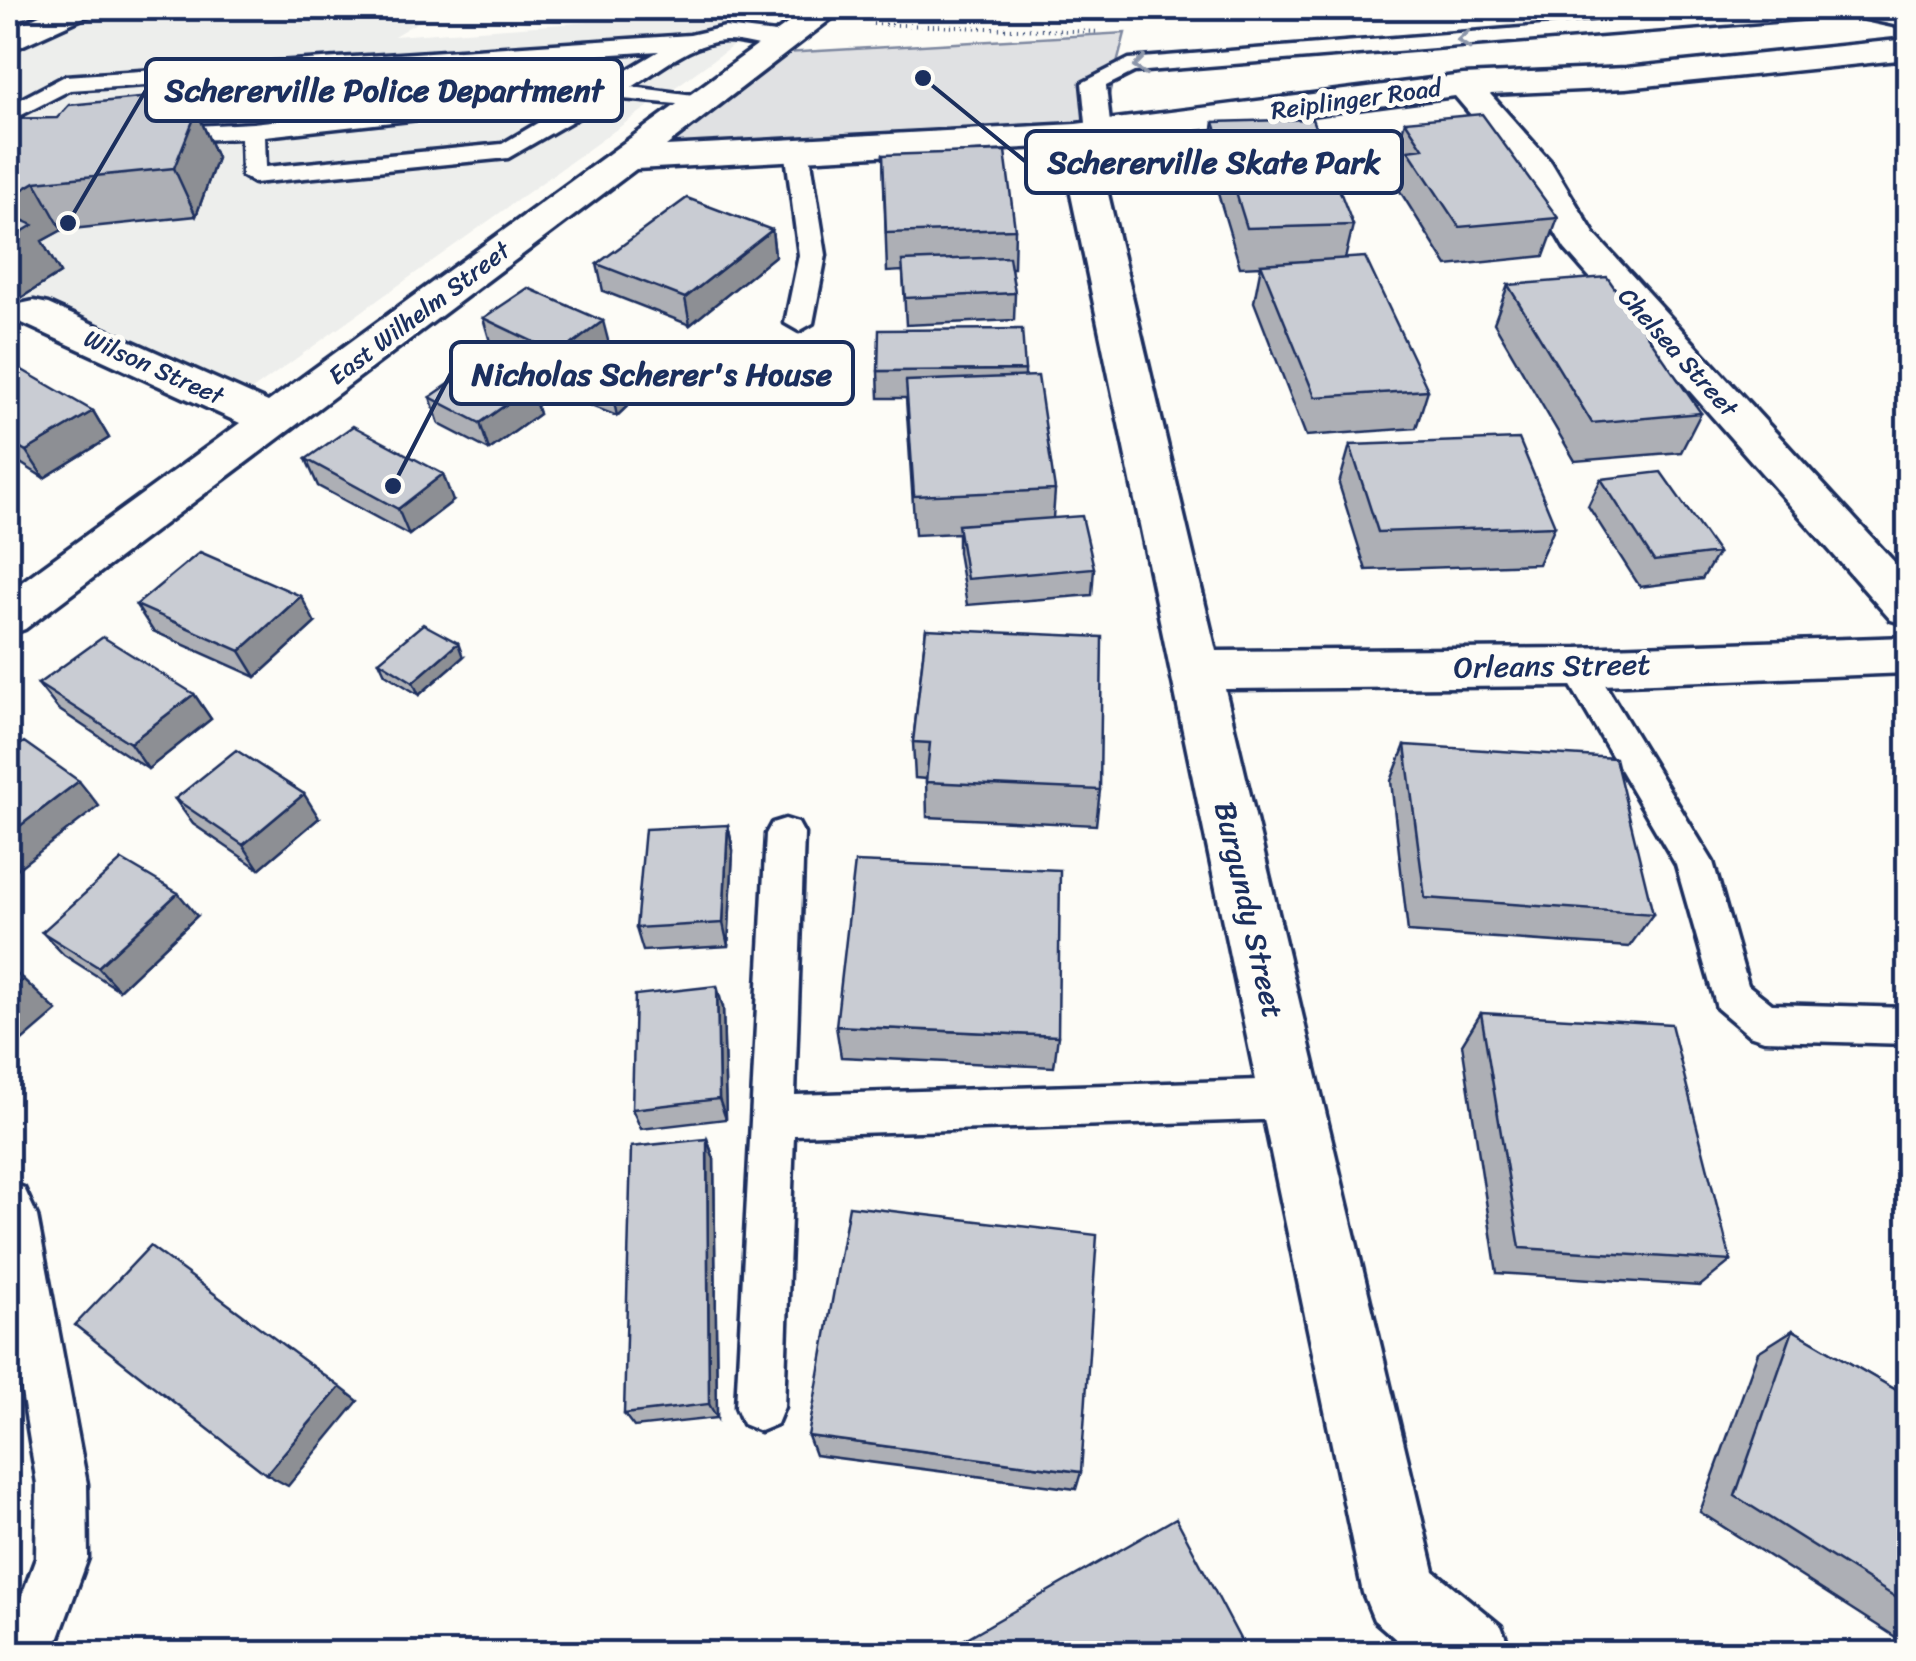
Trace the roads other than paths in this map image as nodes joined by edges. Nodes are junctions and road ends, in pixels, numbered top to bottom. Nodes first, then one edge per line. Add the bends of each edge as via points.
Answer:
1 (78, 8) edge
2 (829, 8) edge
3 (1908, 22) edge
4 (784, 41) junction
5 (8, 42) edge
6 (690, 42) junction
7 (1908, 48) edge
8 (1463, 85) junction
9 (609, 91) junction
10 (701, 102) junction
11 (8, 115) edge
12 (253, 130) junction
13 (1087, 134) junction
14 (140, 136) edge
15 (797, 148) junction
16 (624, 159) junction
17 (34, 312) dead end
18 (798, 323) dead end
19 (273, 422) junction
20 (1908, 608) edge
21 (8, 617) edge
22 (1908, 655) edge
23 (1577, 666) junction
24 (1195, 670) junction
25 (785, 834) dead end
26 (1908, 1026) edge
27 (1291, 1100) junction
28 (772, 1116) junction
29 (8, 1203) edge
30 (760, 1406) dead end
31 (26, 1654) edge
32 (1473, 1654) edge

1 - 5 street
2 - 4 street, East Wilhelm Street
3 -> 13 lane via 1848,8 1129,66 1094,83
4 - 6 lane via 725,34
4 - 10 street, East Wilhelm Street
6 - 9 lane
6 - 11 lane via 65,82
7 - 8 street, Reiplinger Road via 1626,78
8 - 13 street, Reiplinger Road
8 - 20 street, Chelsea Street via 1538,170 1579,241
9 - 10 lane
9 - 12 lane
9 - 12 lane via 508,151 254,176
10 - 16 street, East Wilhelm Street
12 - 14 lane
13 - 15 street, Reiplinger Road
13 - 24 street, Burgundy Street
15 - 16 street, Reiplinger Road
15 - 18 lane via 815,251
16 - 19 street, East Wilhelm Street
17 - 19 street, Wilson Street
19 - 21 street, East Wilhelm Street
22 - 23 street, Orleans Street
23 - 24 street, Orleans Street
23 - 26 lane via 1694,862 1731,994 1764,1022
24 - 27 street, Burgundy Street
25 - 28 lane
27 - 28 lane
27 - 32 street, Burgundy Street via 1401,1593
28 - 30 lane
29 - 31 lane via 62,1484 62,1558

